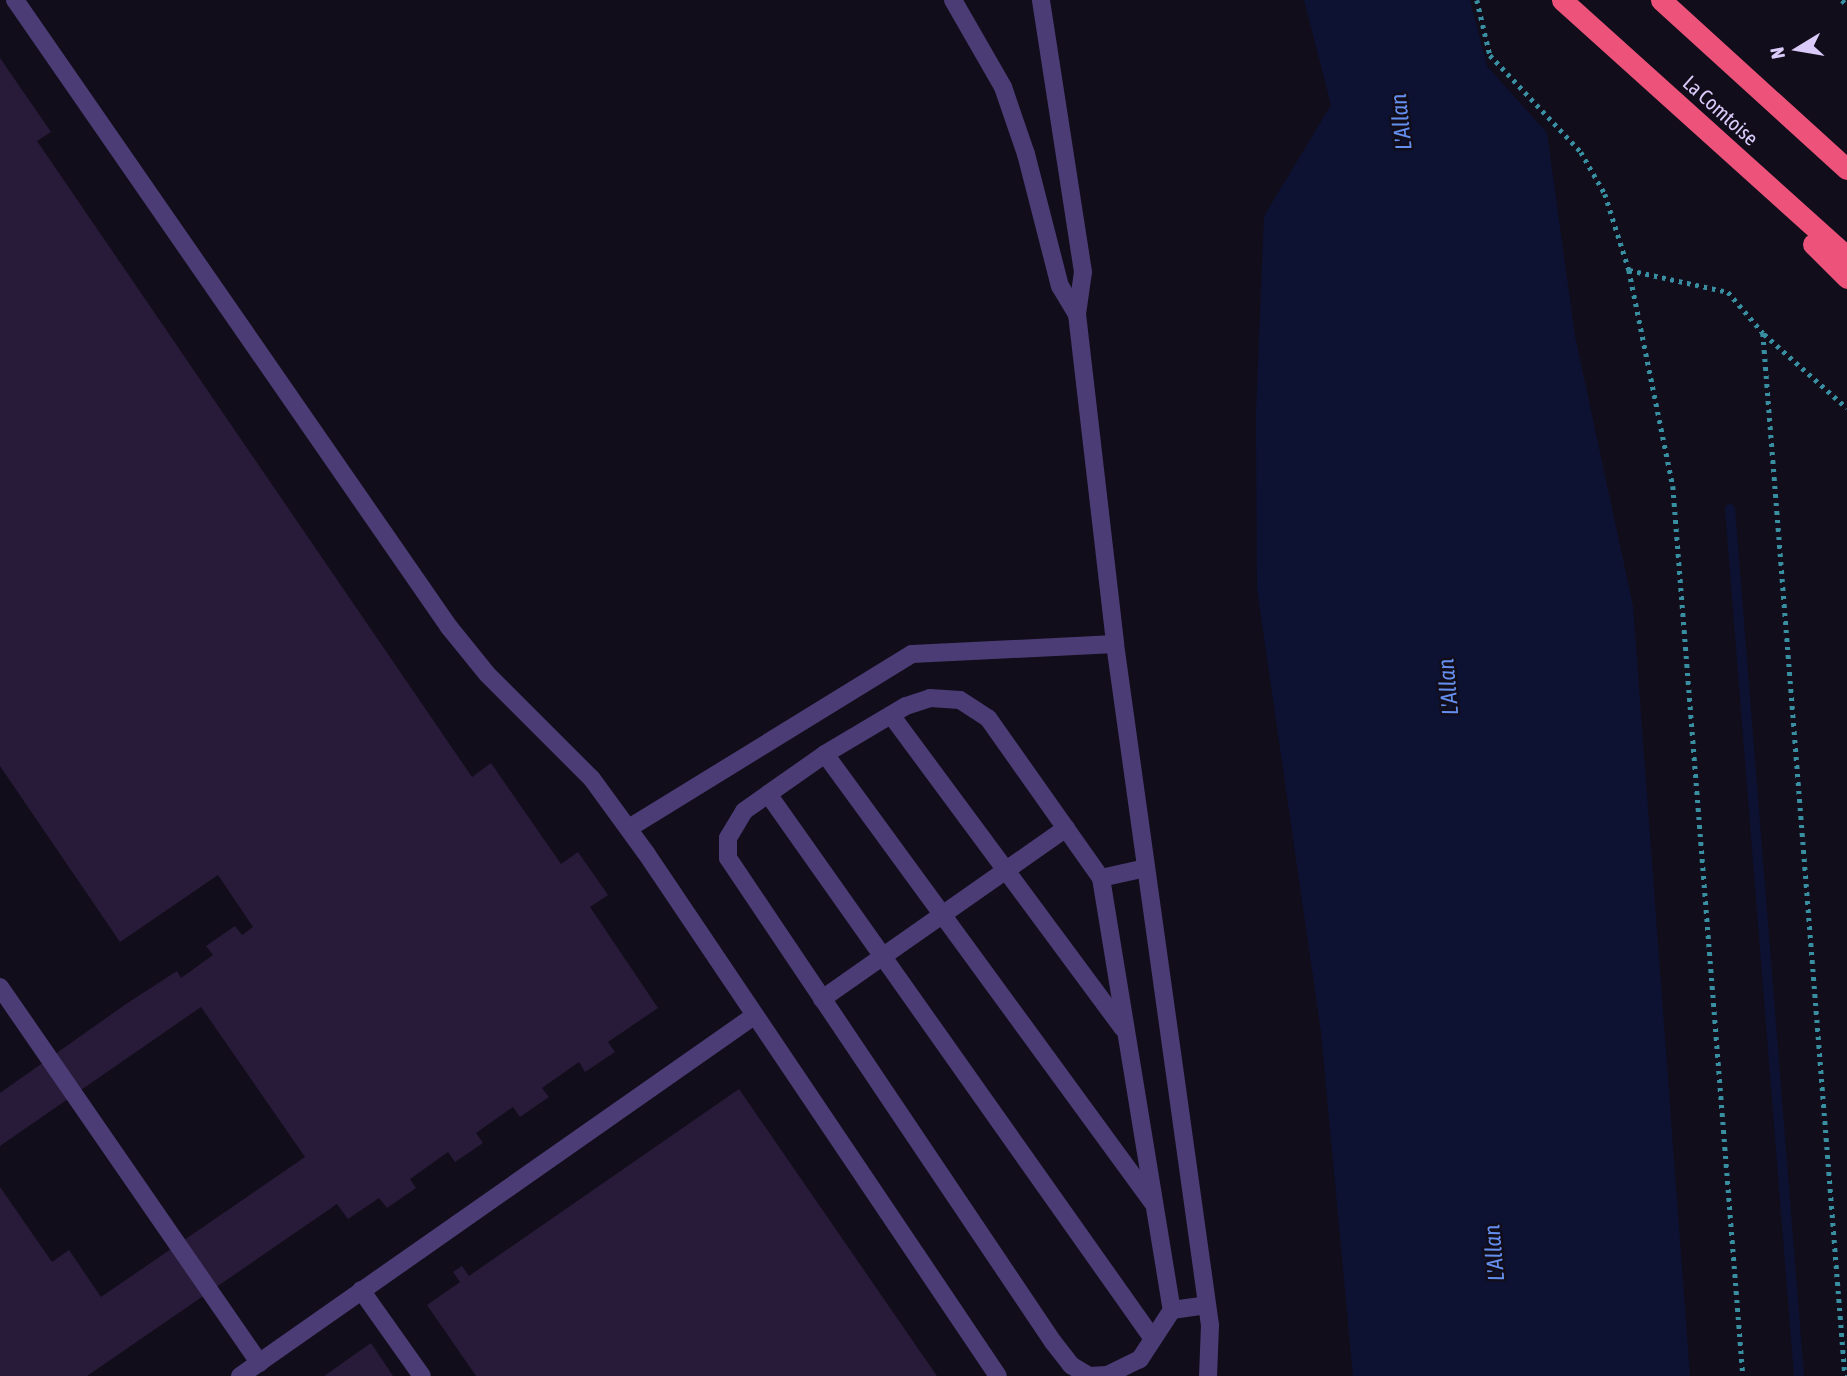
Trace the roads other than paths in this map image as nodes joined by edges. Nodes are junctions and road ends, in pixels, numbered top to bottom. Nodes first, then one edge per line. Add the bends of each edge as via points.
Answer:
1 (15, 0) edge
2 (953, 0) edge
3 (1041, 0) edge
4 (1562, 0) edge
5 (1661, 0) edge
6 (1636, 66) junction
7 (1847, 169) edge
8 (1847, 257) edge
9 (1847, 278) edge
10 (1077, 314) junction
11 (1115, 644) junction
12 (891, 715) junction
13 (825, 754) junction
14 (768, 794) junction
15 (629, 828) junction
16 (1066, 828) junction
17 (1146, 868) junction
18 (1004, 871) junction
19 (1101, 878) junction
20 (941, 915) junction
21 (882, 955) junction
22 (0, 987) edge
23 (822, 999) junction
24 (754, 1016) junction
25 (1125, 1030) junction
26 (1154, 1206) junction
27 (361, 1290) junction
28 (1207, 1305) junction
29 (1172, 1310) junction
30 (1210, 1325) junction
31 (1153, 1339) junction
32 (259, 1363) junction
33 (240, 1376) edge
34 (422, 1376) edge
35 (998, 1376) edge
36 (1208, 1376) edge
37 (1218, 1376) edge

1 - 15 lane via 449,626 487,674 592,779
2 - 10 lane via 1003,87 1026,154 1060,286
3 - 10 lane via 1083,272
4 - 6 highway, La Comtoise
5 - 7 highway, La Comtoise
6 - 8 highway, La Comtoise
6 - 9 highway
10 - 11 lane
11 - 15 lane via 912,654
11 - 17 lane
12 - 13 lane
12 - 16 lane via 930,698 974,706
12 - 18 lane
13 - 14 lane
13 - 20 lane
14 - 21 lane
14 - 23 lane via 744,811 728,838 728,858
15 - 24 lane
16 - 18 lane
16 - 19 lane
17 - 19 lane
17 - 28 lane
18 - 20 lane
18 - 25 lane
19 - 25 lane
20 - 21 lane
20 - 26 lane
21 - 23 lane
21 - 31 lane
22 - 32 lane
23 - 31 lane via 1072,1365 1090,1376 1107,1375 1140,1359
24 - 27 lane
24 - 35 lane
25 - 26 lane
26 - 29 lane
27 - 32 lane
27 - 34 lane
28 - 29 lane
28 - 30 lane
29 - 31 lane
30 - 36 lane
30 - 37 lane
32 - 33 lane

